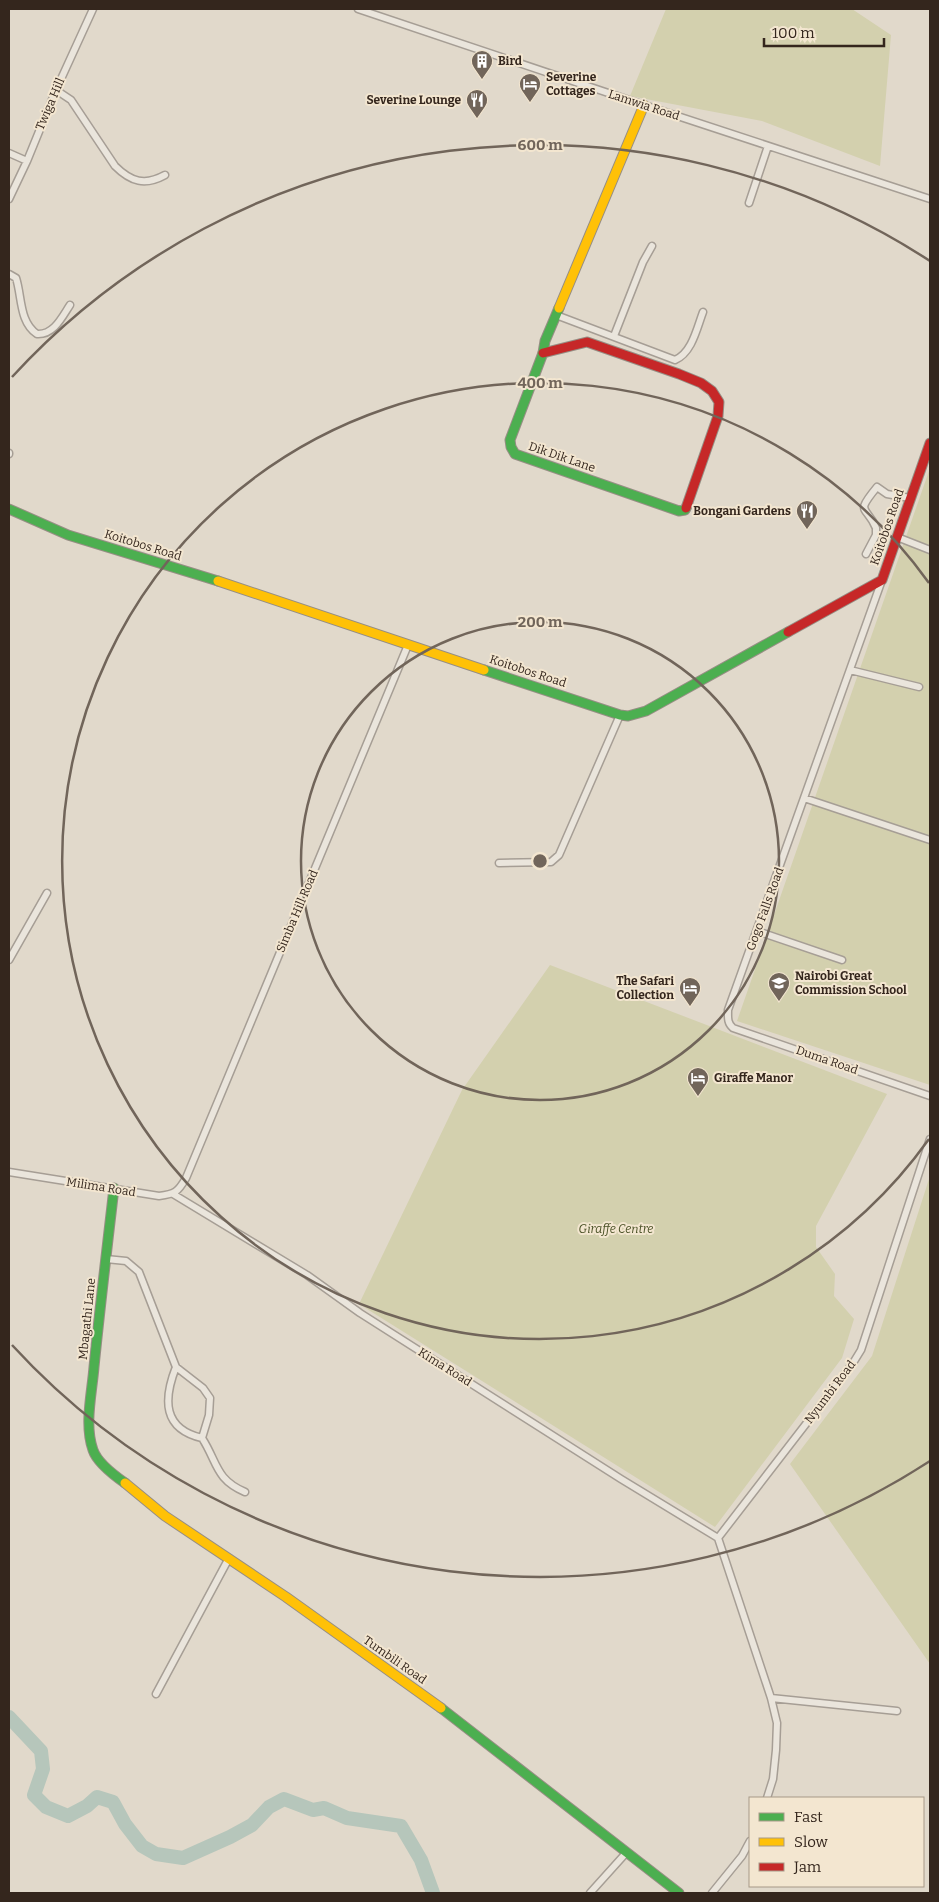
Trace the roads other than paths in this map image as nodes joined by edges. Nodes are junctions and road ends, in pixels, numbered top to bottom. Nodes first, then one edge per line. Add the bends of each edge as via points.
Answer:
1 (92, 9) edge
2 (358, 9) edge
3 (56, 90) junction
4 (644, 105) junction
5 (768, 146) junction
6 (9, 153) edge
7 (27, 161) junction
8 (165, 175) dead end
9 (9, 199) edge
10 (930, 199) edge
11 (749, 203) dead end
12 (652, 246) dead end
13 (9, 274) edge
14 (70, 305) dead end
15 (703, 312) dead end
16 (556, 315) junction
17 (614, 336) junction
18 (543, 353) junction
19 (930, 443) edge
20 (910, 498) junction
21 (9, 510) edge
22 (897, 537) junction
23 (930, 550) edge
24 (866, 554) dead end
25 (882, 580) junction
26 (408, 644) junction
27 (850, 670) junction
28 (919, 687) dead end
29 (620, 715) junction
30 (804, 798) junction
31 (930, 840) edge
32 (499, 863) dead end
33 (47, 893) dead end
34 (757, 931) junction
35 (9, 960) edge
36 (842, 960) dead end
37 (728, 1019) joint
38 (930, 1096) edge
39 (930, 1139) edge
40 (9, 1172) edge
41 (114, 1188) junction
42 (172, 1194) junction
43 (106, 1259) junction
44 (176, 1367) junction
45 (202, 1438) junction
46 (94, 1453) joint
47 (245, 1492) dead end
48 (718, 1538) junction
49 (229, 1558) junction
50 (156, 1694) dead end
51 (771, 1698) junction
52 (896, 1711) dead end
53 (767, 1797) edge
54 (749, 1843) edge
55 (626, 1853) junction
56 (590, 1893) edge
57 (679, 1893) edge
58 (712, 1893) edge

1 - 3 street, Twiga Hill
2 - 4 street, Lamwia Road
3 - 7 street, Twiga Hill
3 - 8 street via 71,100 124,175 137,181 153,181
4 - 5 street, Lamwia Road
4 - 16 street, Dik Dik Lane
5 - 10 street, Lamwia Road
5 - 11 street
6 - 7 street
7 - 9 street, Twiga Hill
12 - 17 street
13 - 14 street via 16,278 21,307 31,330 37,334 55,327
15 - 17 street via 687,352 675,360
16 - 17 street
16 - 18 street, Dik Dik Lane
18 - 18 street, Dik Dik Lane via 510,440 515,454 679,511 684,510 718,416 719,402 712,392 678,374 587,342
19 - 20 street, Koitobos Road
20 - 22 street, Koitobos Road
20 - 24 street via 887,494 877,488 866,499 864,511 876,528 876,535
21 - 26 street, Koitobos Road via 68,535
22 - 23 street
22 - 25 street, Koitobos Road
25 - 27 street, Gogo Falls Road
25 - 29 street, Koitobos Road via 646,711
26 - 29 street, Koitobos Road
26 - 42 street, Simba Hill Road via 186,1178
27 - 28 street
27 - 30 street, Gogo Falls Road
29 - 32 street via 559,855 551,862
30 - 31 street
30 - 34 street, Gogo Falls Road
33 - 35 street
34 - 36 street
34 - 37 street, Gogo Falls Road via 728,1010
37 - 38 street, Duma Road via 734,1028
39 - 48 street, Nyumbi Road via 861,1350
40 - 41 street, Milima Road
41 - 42 street, Milima Road via 159,1196
41 - 43 street, Mbagathi Lane
42 - 48 street, Kima Road via 307,1275 360,1313
43 - 44 street via 126,1261 139,1272
43 - 46 street, Mbagathi Lane via 90,1415 90,1440
44 - 45 street via 203,1388 210,1398
44 - 45 street via 168,1410 182,1432
45 - 47 street via 223,1478
46 - 49 street, Tumbili Road via 112,1473 165,1516
48 - 51 street
49 - 50 street
49 - 55 street, Tumbili Road via 455,1718
51 - 52 street
51 - 53 street via 777,1723 776,1750
54 - 58 street
55 - 56 street
55 - 57 street, Tumbili Road

